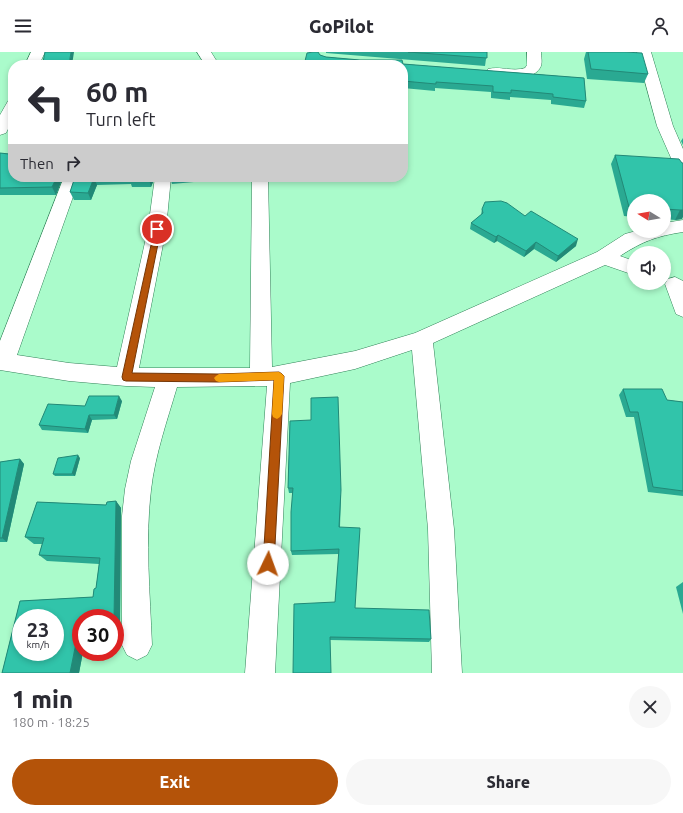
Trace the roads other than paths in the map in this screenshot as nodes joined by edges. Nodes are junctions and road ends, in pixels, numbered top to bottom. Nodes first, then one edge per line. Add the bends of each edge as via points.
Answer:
1 (534, 52) edge
2 (633, 52) edge
3 (636, 52) edge
4 (644, 52) edge
5 (480, 71) edge
6 (8, 114) edge
7 (0, 130) edge
8 (683, 167) edge
9 (70, 182) edge
10 (162, 182) edge
11 (260, 182) edge
12 (683, 226) edge
13 (671, 228) edge
14 (635, 238) edge
15 (604, 257) junction
16 (627, 265) edge
17 (674, 284) edge
18 (683, 309) edge
19 (422, 339) junction
20 (1, 361) edge
21 (126, 377) junction
22 (270, 377) junction
23 (169, 378) junction
24 (137, 645) dead end
25 (260, 673) edge
26 (447, 673) edge

1 - 5 street via 533,68 524,73
2 - 3 street
4 - 8 street via 664,126
6 - 7 street
9 - 20 street
10 - 21 street via 155,244
11 - 22 street
12 - 13 street
14 - 15 street
15 - 16 street
15 - 19 street
17 - 18 street
19 - 22 street via 355,360
19 - 26 street via 441,529
20 - 21 street via 69,372
21 - 23 street
22 - 23 street
22 - 25 street via 268,564
23 - 24 street via 145,455 138,489 135,516

